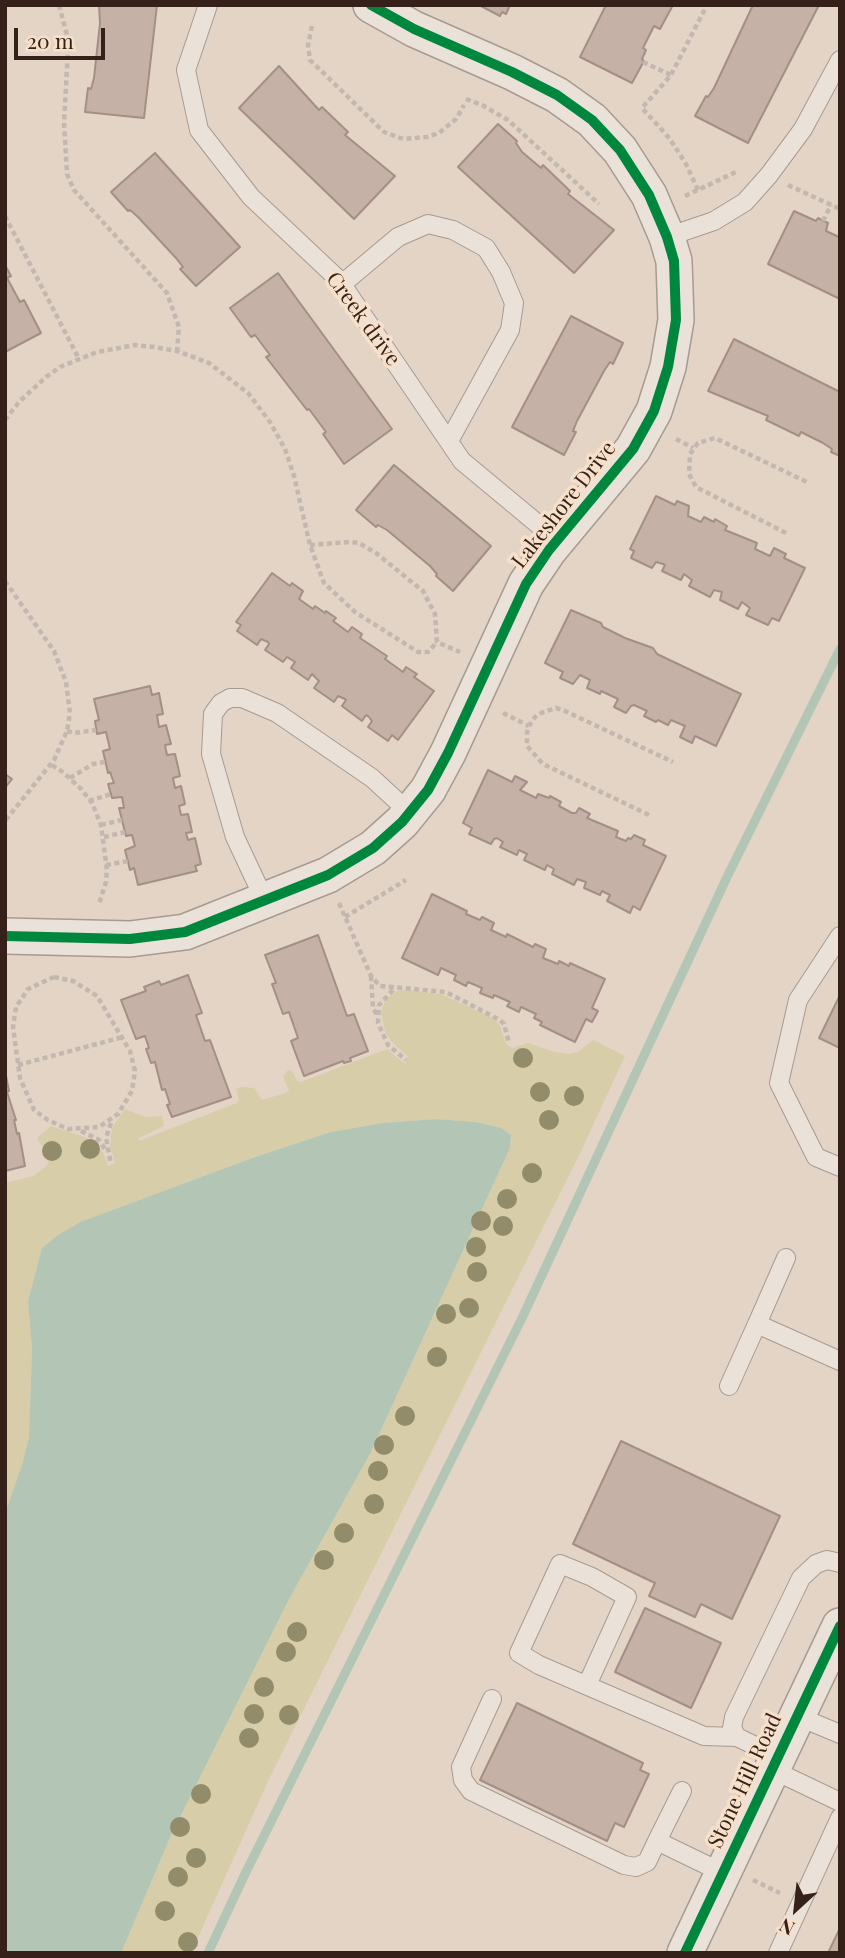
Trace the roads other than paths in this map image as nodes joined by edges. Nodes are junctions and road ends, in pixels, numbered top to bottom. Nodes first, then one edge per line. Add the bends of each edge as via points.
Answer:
1 (208, 5) edge
2 (371, 5) edge
3 (840, 60) edge
4 (667, 237) junction
5 (342, 284) junction
6 (449, 441) junction
7 (557, 540) junction
8 (410, 813) junction
9 (265, 901) junction
10 (5, 936) edge
11 (840, 936) edge
12 (840, 1167) edge
13 (786, 1258) dead end
14 (757, 1324) junction
15 (840, 1361) edge
16 (729, 1386) dead end
17 (840, 1563) edge
18 (840, 1626) edge
19 (587, 1685) junction
20 (492, 1699) dead end
21 (797, 1716) junction
22 (734, 1732) junction
23 (840, 1734) edge
24 (776, 1764) junction
25 (682, 1791) dead end
26 (840, 1802) edge
27 (840, 1818) edge
28 (657, 1841) junction
29 (735, 1874) junction
30 (685, 1953) edge
31 (778, 1953) edge

1 - 5 lane, Creek drive via 186,70 199,130 251,197
2 - 4 street, Lakeshore Drive via 557,95 592,120 620,150 649,195
3 - 4 lane via 803,129 745,202 714,221
4 - 7 street, Lakeshore Drive via 674,261 676,320 658,400 633,449
5 - 6 lane, Creek drive
5 - 6 lane via 398,237 428,224 453,230 486,248 514,303 510,330
6 - 7 lane, Creek drive via 462,461
7 - 8 street, Lakeshore Drive via 526,584 448,753
8 - 9 street, Lakeshore Drive via 388,836 346,866
8 - 9 lane via 372,778 277,713 242,698 230,698 213,714 211,754 235,837
9 - 10 street, Lakeshore Drive via 202,927 159,937
11 - 12 lane via 798,1000 779,1083 816,1157
13 - 14 lane
14 - 15 lane
14 - 16 lane
17 - 22 lane via 827,1560 816,1564 801,1578 747,1686 734,1717
18 - 21 street, Stone Hill Road
19 - 19 lane via 626,1597 560,1564 519,1653
19 - 22 lane via 704,1736
20 - 28 lane via 461,1767 471,1791 624,1865 647,1863
21 - 23 lane
21 - 24 street, Stone Hill Road
22 - 24 lane
24 - 26 lane
24 - 29 street, Stone Hill Road
25 - 28 lane
27 - 31 lane
28 - 29 lane
29 - 30 street, Stone Hill Road

